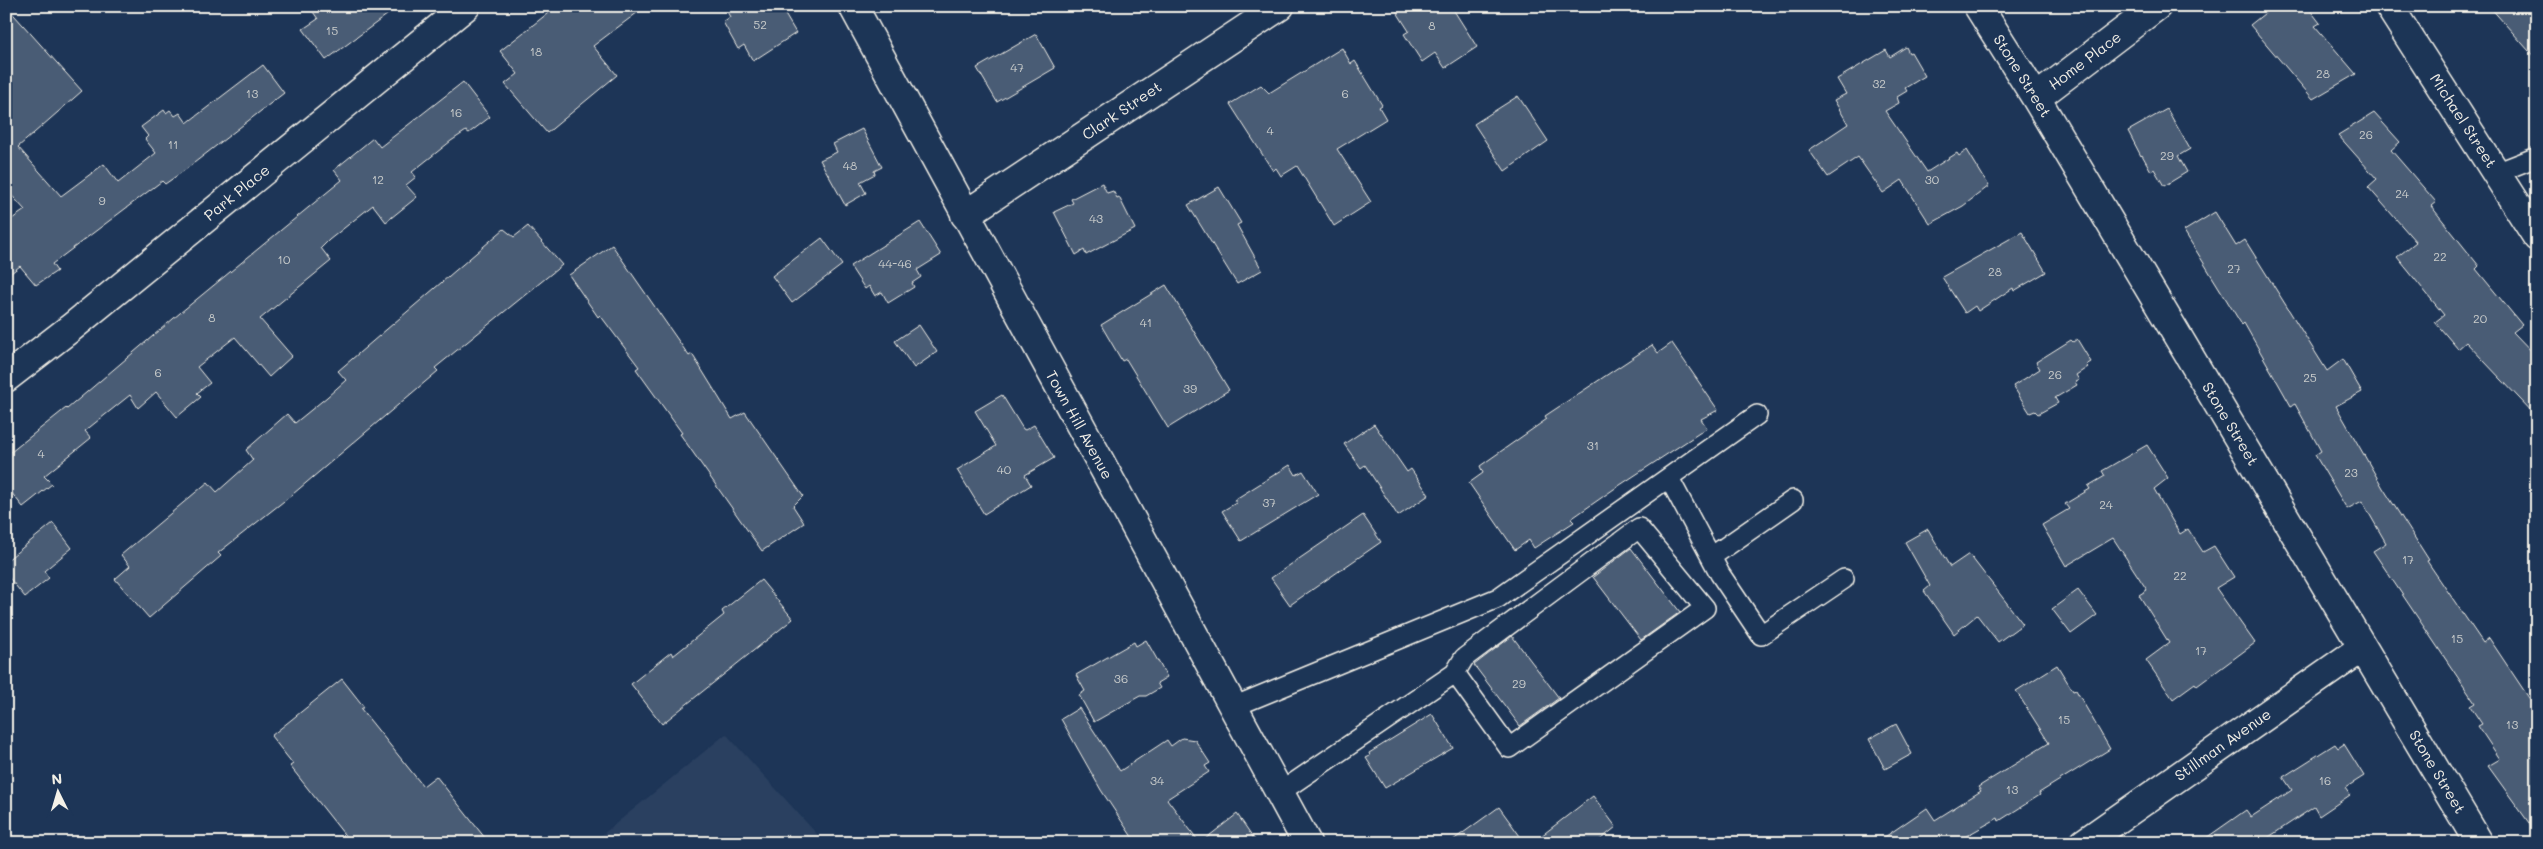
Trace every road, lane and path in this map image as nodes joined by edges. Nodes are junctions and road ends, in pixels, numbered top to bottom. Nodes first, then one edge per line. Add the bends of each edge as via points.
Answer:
1 (466, 6) edge
2 (853, 6) edge
3 (1280, 6) edge
4 (1978, 6) edge
5 (2157, 6) edge
6 (2389, 6) edge
7 (2036, 98) junction
8 (2537, 157) edge
9 (2496, 173) junction
10 (965, 215) junction
11 (2537, 237) edge
12 (6, 378) edge
13 (1757, 415) dead end
14 (1669, 478) junction
15 (1793, 500) dead end
16 (1711, 557) junction
17 (1844, 579) dead end
18 (2362, 648) junction
19 (1455, 673) junction
20 (1232, 707) junction
21 (1279, 793) junction
22 (1307, 843) edge
23 (2084, 843) edge
24 (2479, 843) edge

1 - 12 street, Park Place
2 - 10 street, Town Hill Avenue
3 - 10 street, Clark Street
4 - 7 street, Stone Street
5 - 7 street, Home Place
6 - 9 street, Michael Street
7 - 18 street, Stone Street
8 - 9 lane
9 - 11 street, Michael Street
10 - 20 street, Town Hill Avenue
13 - 14 lane
14 - 16 lane
14 - 20 lane via 1498,598
15 - 16 lane
16 - 17 lane via 1761,635
18 - 23 street, Stillman Avenue
18 - 24 street, Stone Street
19 - 19 lane via 1509,748 1705,608 1639,528 1464,658
19 - 21 lane
20 - 21 street, Town Hill Avenue
21 - 22 street, Town Hill Avenue

